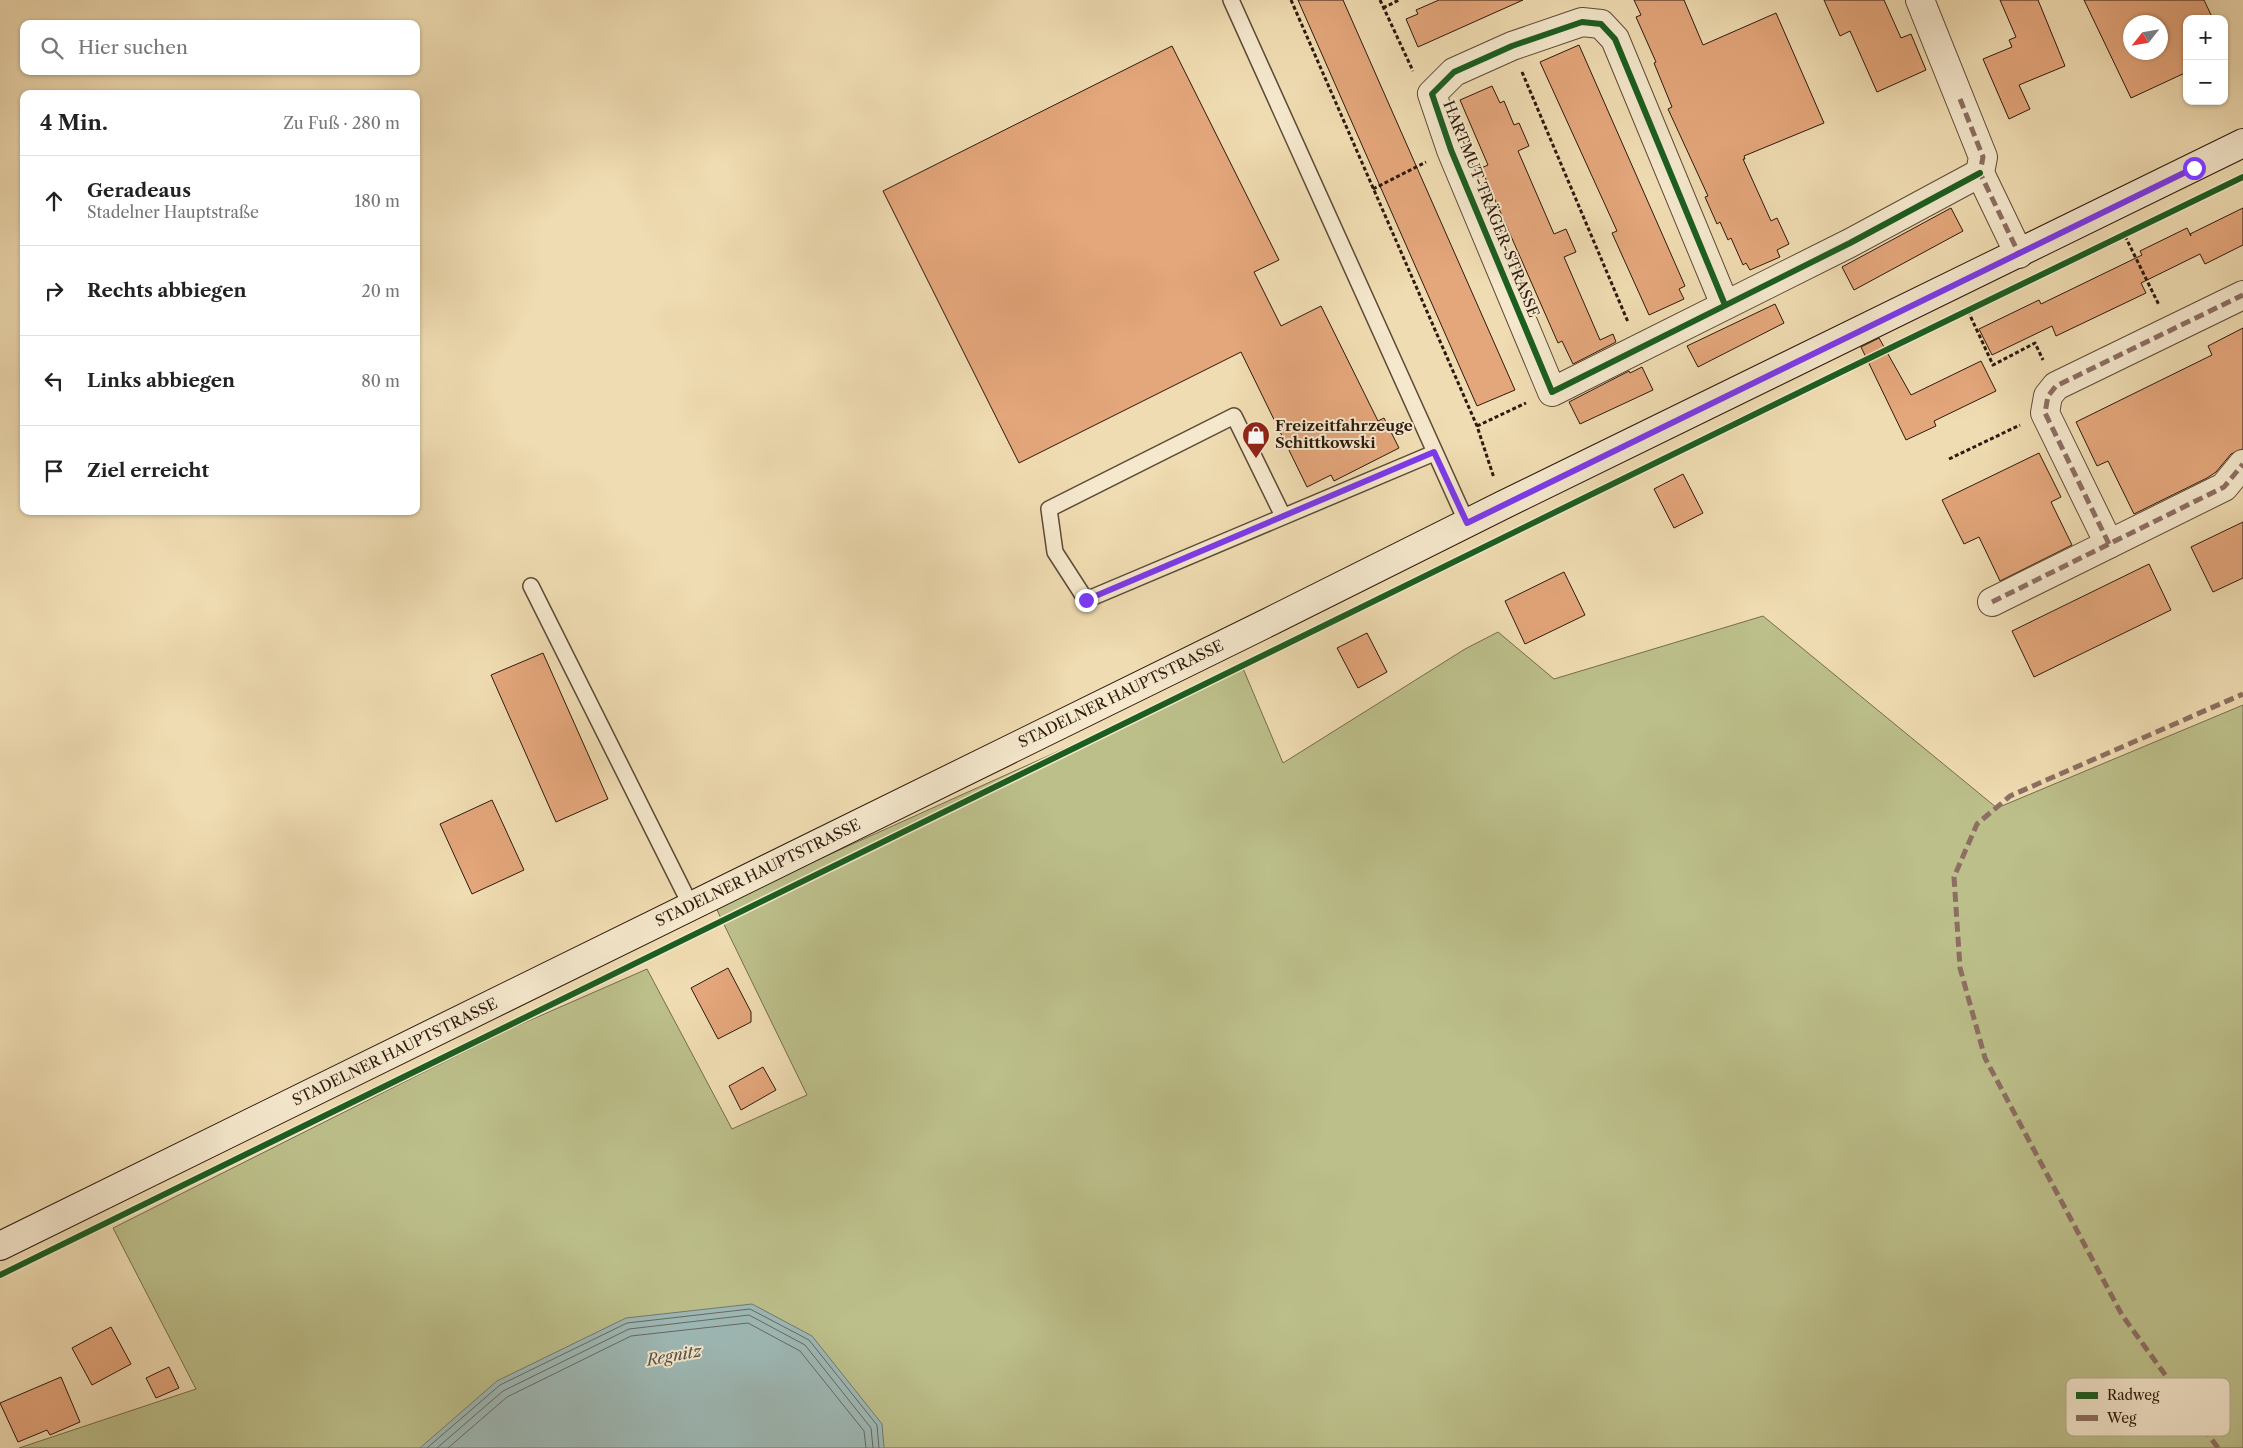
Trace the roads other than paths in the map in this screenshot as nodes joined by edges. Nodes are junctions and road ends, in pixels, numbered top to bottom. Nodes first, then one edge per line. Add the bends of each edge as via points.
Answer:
1 (1231, 0) edge
2 (1920, 0) edge
3 (2243, 143) edge
4 (1980, 173) junction
5 (2019, 254) junction
6 (2243, 295) edge
7 (1724, 305) junction
8 (1434, 452) junction
9 (2243, 464) edge
10 (1283, 516) junction
11 (1467, 523) junction
12 (2109, 544) junction
13 (531, 586) dead end
14 (1992, 602) dead end
15 (691, 906) junction
16 (0, 1246) edge

1 - 8 lane
2 - 4 main road via 1983,157
3 - 5 main road, STADELNER HAUPTSTRASSE
4 - 5 main road
4 - 7 main road via 1850,243
5 - 11 main road, STADELNER HAUPTSTRASSE
6 - 12 main road via 2056,386 2048,396 2045,412
7 - 7 main road, HARTMUT-TRÄGER-STRASSE via 1552,392 1451,150 1432,94 1454,72 1512,46 1582,22 1602,24 1616,40
8 - 10 lane
8 - 11 lane
9 - 12 main road via 2224,487
10 - 10 lane via 1086,600 1055,552 1049,510 1234,416
11 - 15 main road, STADELNER HAUPTSTRASSE
12 - 14 main road
13 - 15 lane
15 - 16 main road, STADELNER HAUPTSTRASSE

